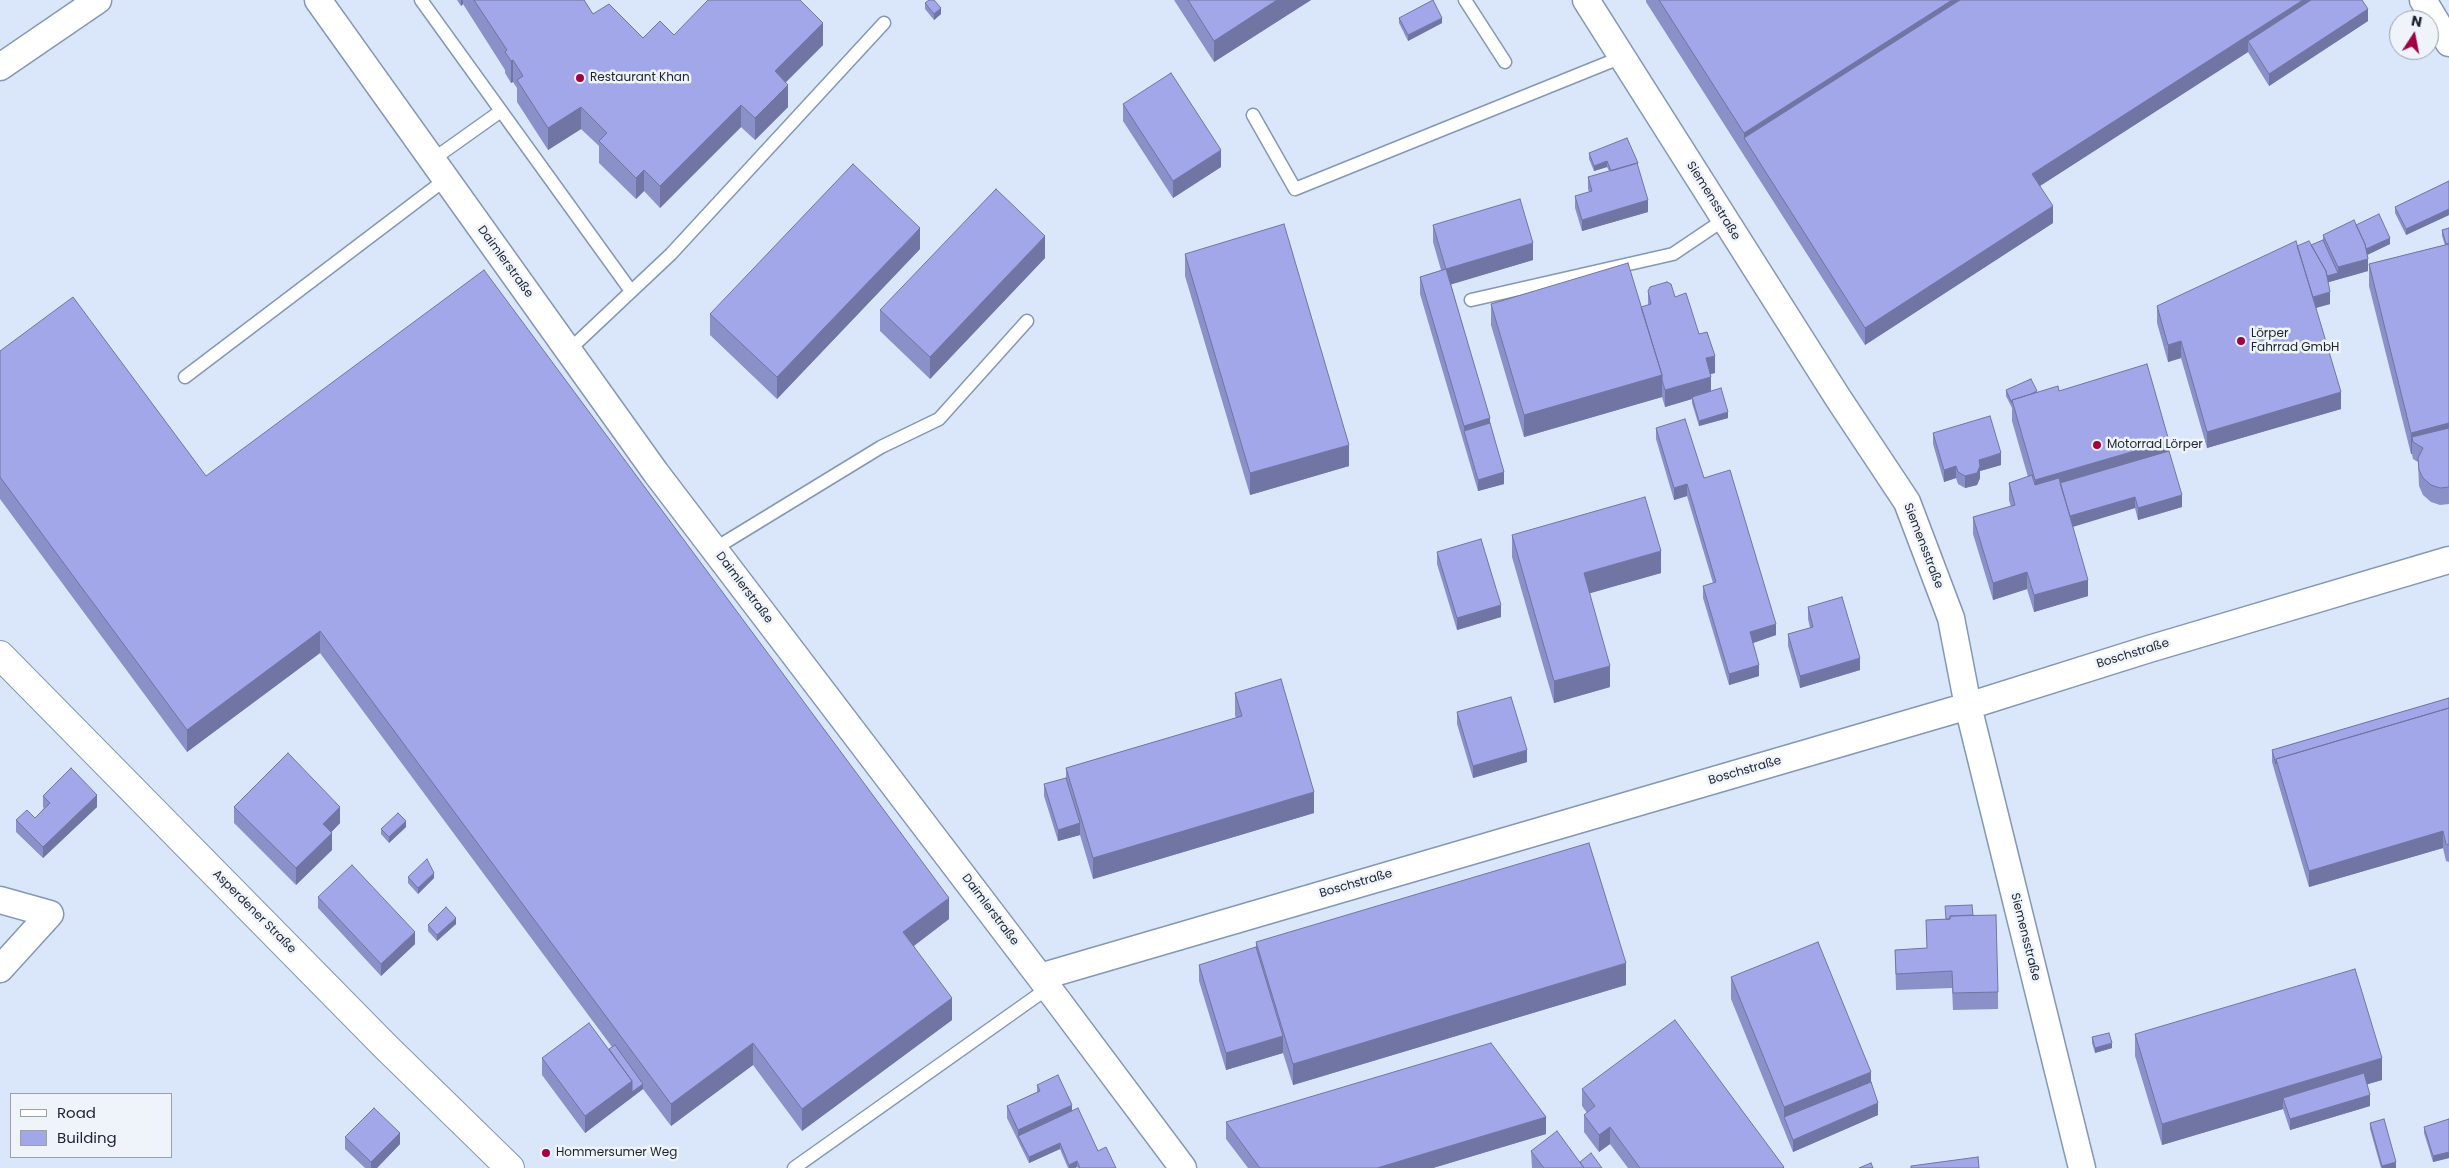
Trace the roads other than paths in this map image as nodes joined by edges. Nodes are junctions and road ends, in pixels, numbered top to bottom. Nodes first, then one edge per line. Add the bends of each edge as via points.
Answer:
1 (98, 0) edge
2 (318, 0) edge
3 (421, 0) edge
4 (1465, 0) edge
5 (1586, 0) edge
6 (2424, 0) edge
7 (884, 22) dead end
8 (2449, 43) edge
9 (1622, 58) junction
10 (1504, 62) dead end
11 (0, 67) edge
12 (501, 111) junction
13 (1252, 115) dead end
14 (439, 170) junction
15 (1725, 219) junction
16 (631, 291) junction
17 (1472, 300) dead end
18 (1027, 321) dead end
19 (569, 350) junction
20 (185, 376) dead end
21 (714, 549) junction
22 (2449, 560) edge
23 (0, 654) edge
24 (1968, 706) junction
25 (0, 900) edge
26 (0, 969) edge
27 (1044, 982) junction
28 (510, 1168) edge
29 (794, 1168) edge
30 (1183, 1168) edge
31 (2082, 1168) edge

1 - 11 street
2 - 14 street, Daimlerstraße
3 - 12 lane
4 - 10 lane
5 - 9 street, Siemensstraße
6 - 8 street
7 - 16 lane via 671,254
9 - 13 lane via 1295,188
9 - 15 street, Siemensstraße
12 - 14 lane
12 - 16 lane
14 - 19 street, Daimlerstraße
14 - 20 lane
15 - 17 lane via 1673,254
15 - 24 street, Siemensstraße via 1907,502 1951,618
16 - 19 lane
18 - 21 lane via 939,419 881,448
19 - 21 street, Daimlerstraße
21 - 27 street, Daimlerstraße
22 - 24 street, Boschstraße
23 - 28 main road, Asperdener Straße via 386,1047
24 - 27 street, Boschstraße
24 - 31 street, Siemensstraße
25 - 26 street via 50,914
27 - 29 lane
27 - 30 street, Daimlerstraße

